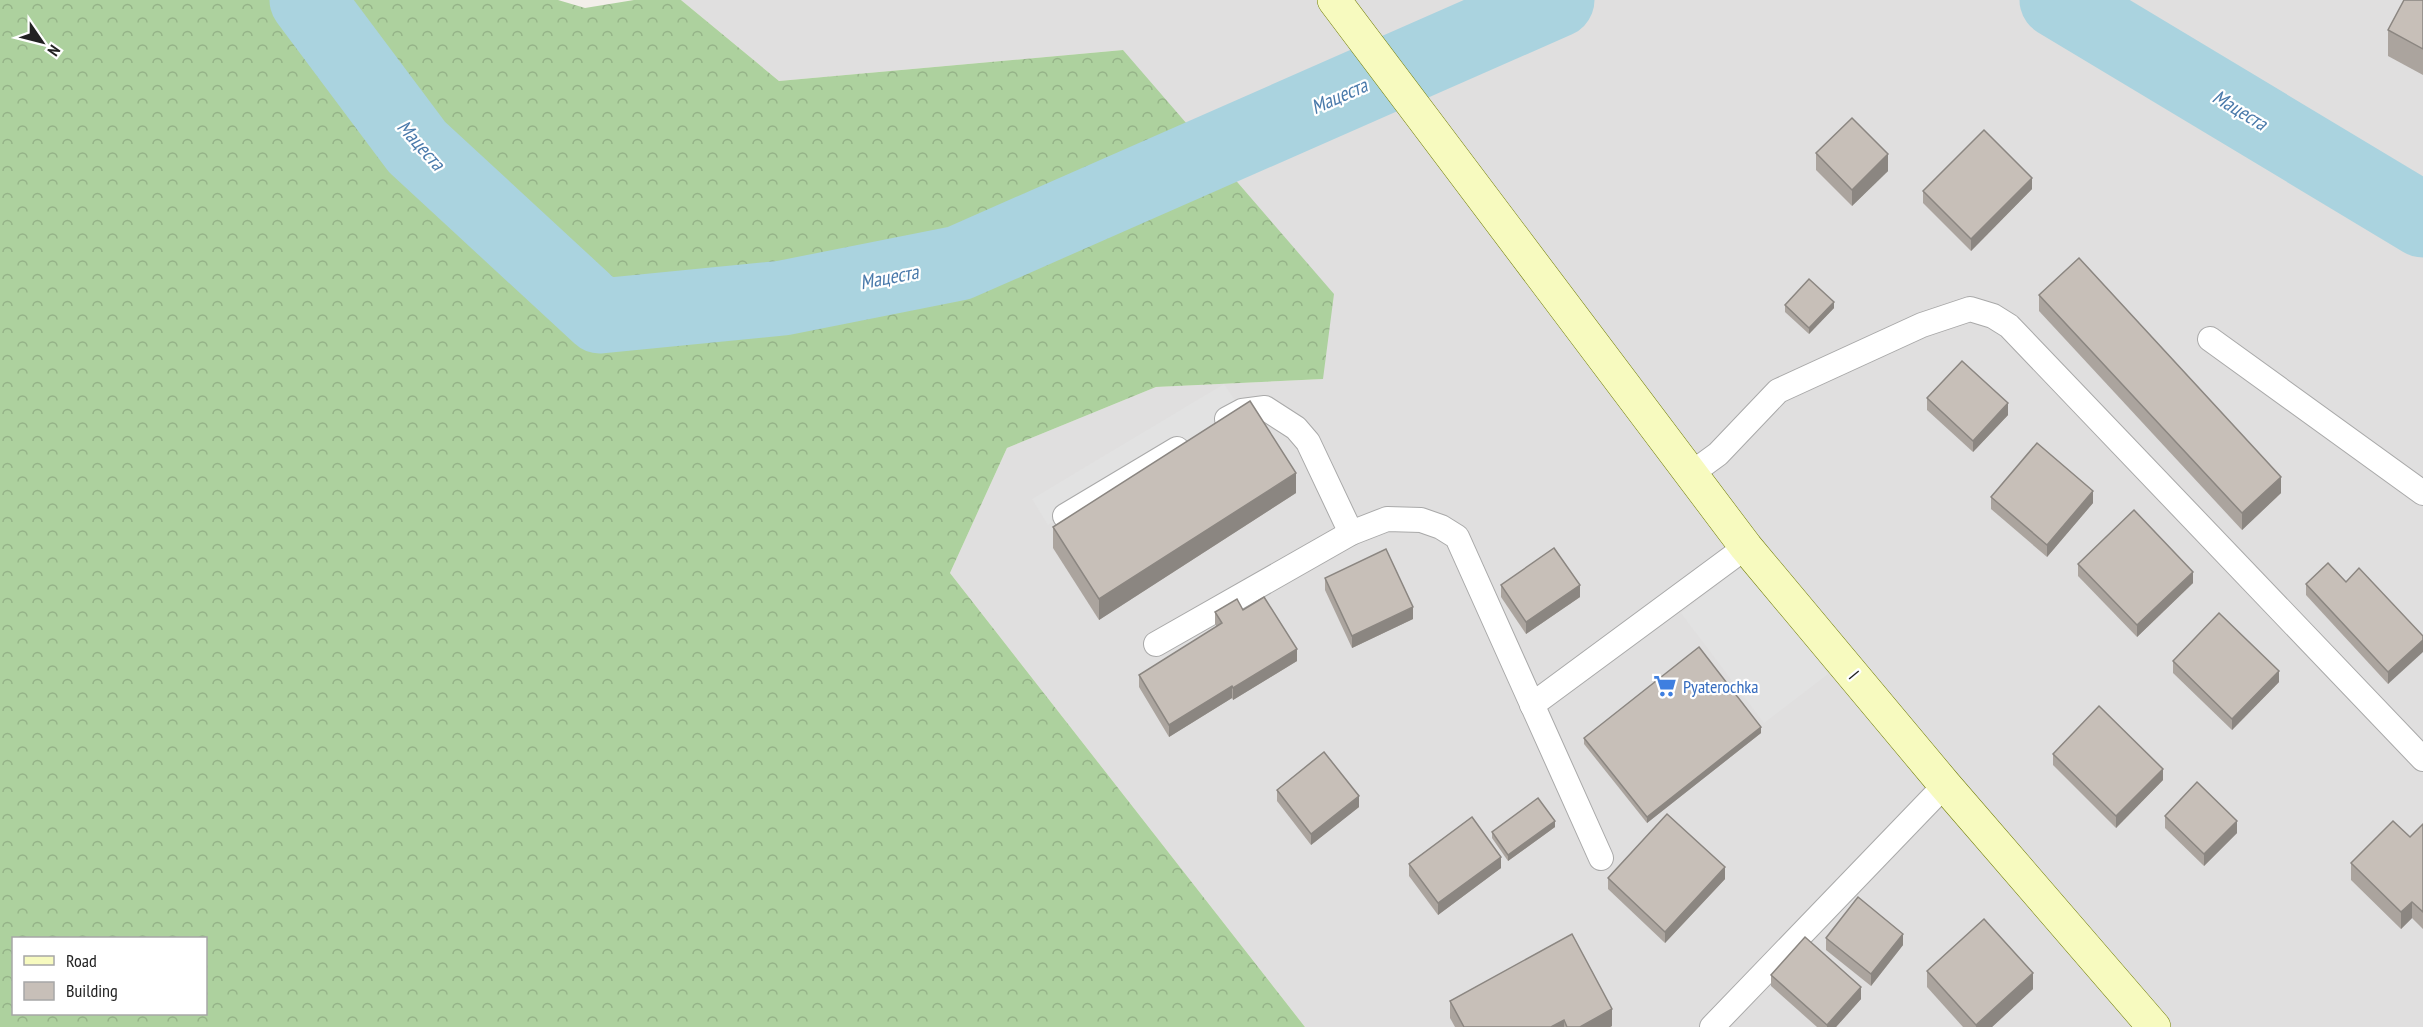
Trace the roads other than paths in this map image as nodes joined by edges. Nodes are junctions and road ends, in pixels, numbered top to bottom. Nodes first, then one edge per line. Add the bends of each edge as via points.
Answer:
1 (1334, 0) edge
2 (2210, 339) dead end
3 (1692, 473) junction
4 (2423, 492) edge
5 (1065, 516) edge
6 (1351, 533) junction
7 (1746, 547) junction
8 (1156, 644) dead end
9 (1532, 705) junction
10 (2423, 759) edge
11 (1945, 785) junction
12 (1601, 858) dead end
13 (1712, 1027) edge
14 (2154, 1027) edge

1 - 3 street, I
2 - 4 lane
3 - 7 street, I
3 - 10 lane via 1718,454 1778,391 1922,325 1970,309 1992,316 2009,326
5 - 6 lane via 1242,411 1264,408 1296,428 1308,442
6 - 8 lane
6 - 9 lane via 1387,519 1398,519 1421,520 1457,537
7 - 9 lane
7 - 11 street, I
9 - 12 lane
11 - 13 lane
11 - 14 street, I

